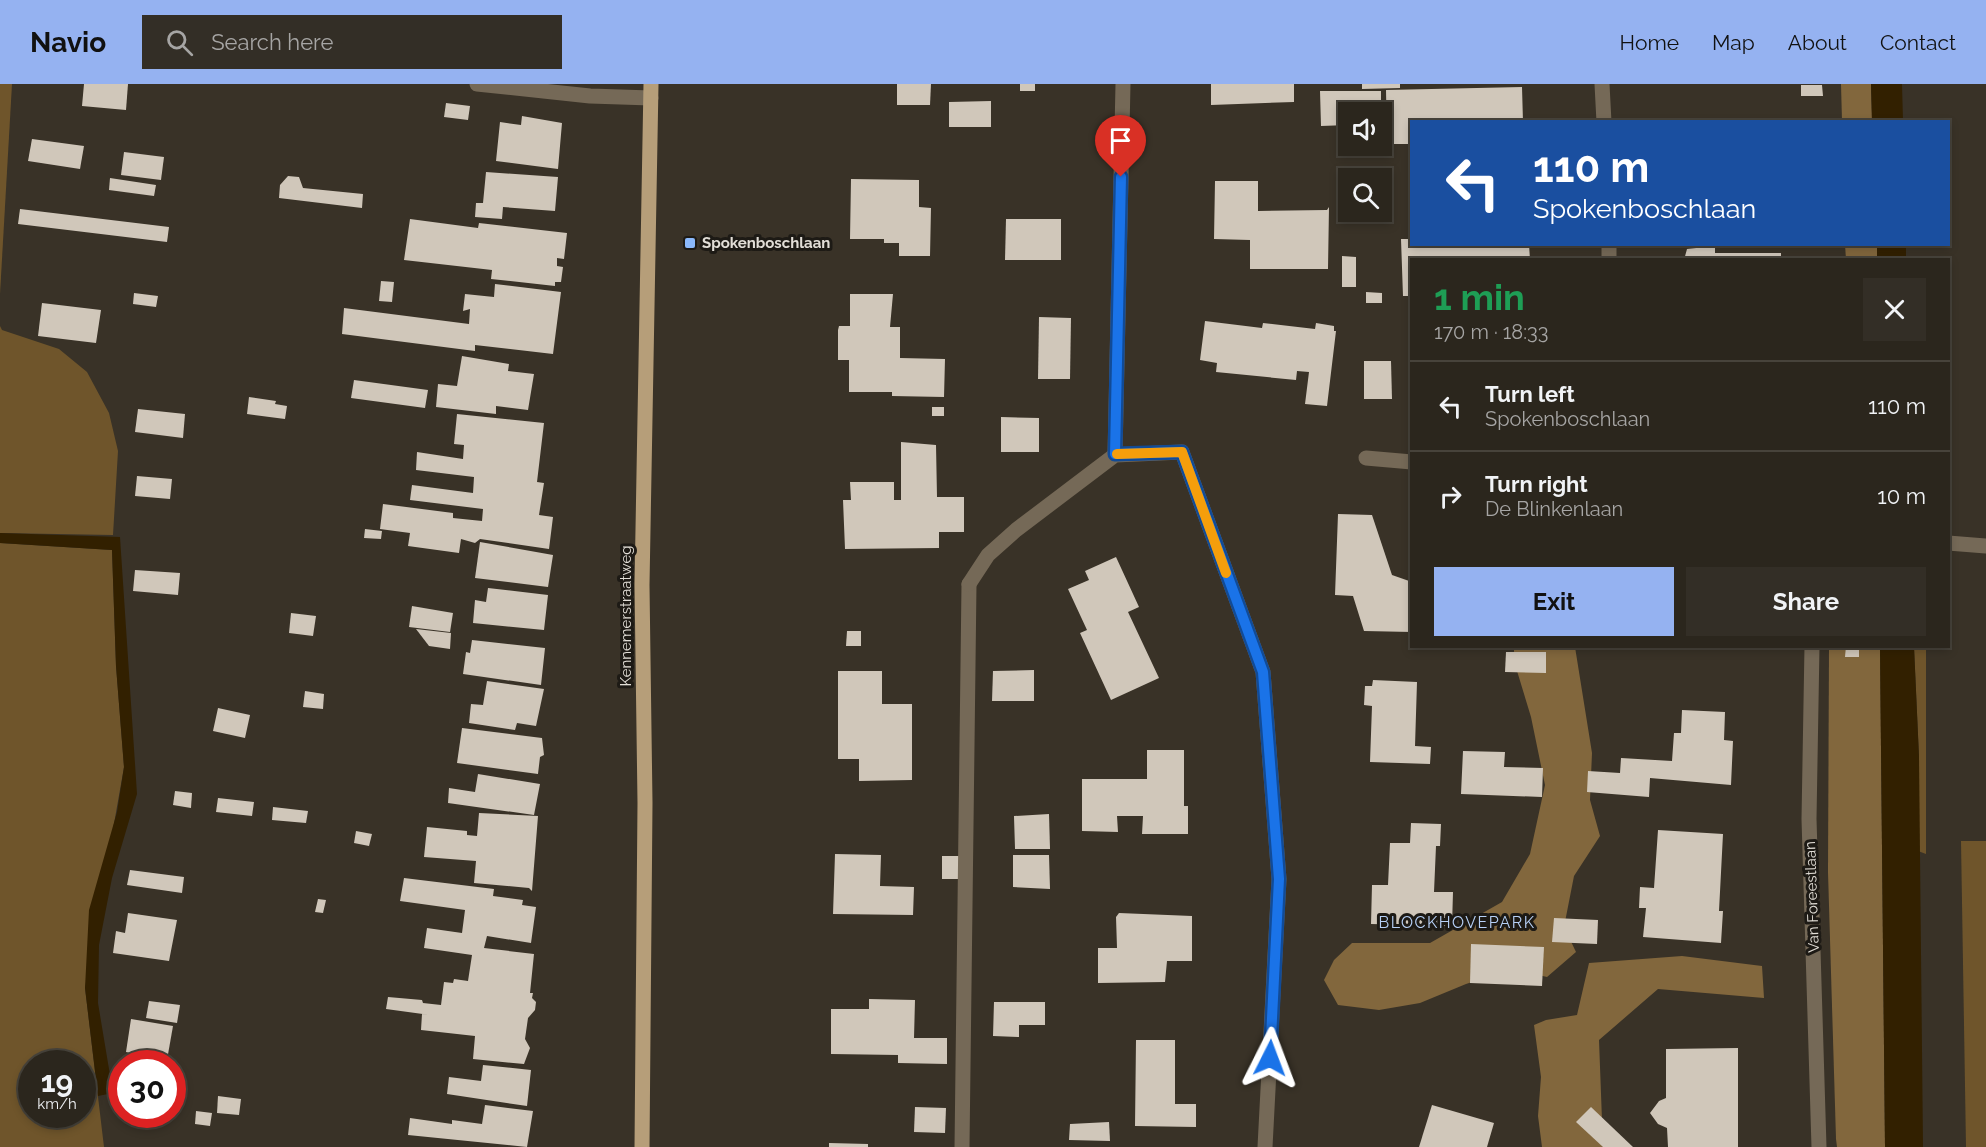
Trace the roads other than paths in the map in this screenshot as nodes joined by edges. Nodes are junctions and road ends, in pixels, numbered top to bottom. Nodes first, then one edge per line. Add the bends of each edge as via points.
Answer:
1 (477, 84) edge
2 (1123, 84) edge
3 (1602, 84) edge
4 (651, 91) edge
5 (1604, 120) edge
6 (1115, 454) junction
7 (1366, 458) dead end
8 (1410, 462) edge
9 (1950, 543) edge
10 (1986, 546) edge
11 (1812, 648) edge
12 (642, 1147) edge
13 (962, 1147) edge
14 (1265, 1147) edge
15 (1819, 1147) edge

1 - 4 street via 590,96
2 - 6 street
3 - 5 street
4 - 12 main road, Kennemerstraatweg via 642,585
6 - 13 street via 1016,530 988,555 969,584
6 - 14 street via 1182,452 1263,672 1279,879
7 - 8 street
9 - 10 street
11 - 15 street, Van Foreestlaan via 1809,819

